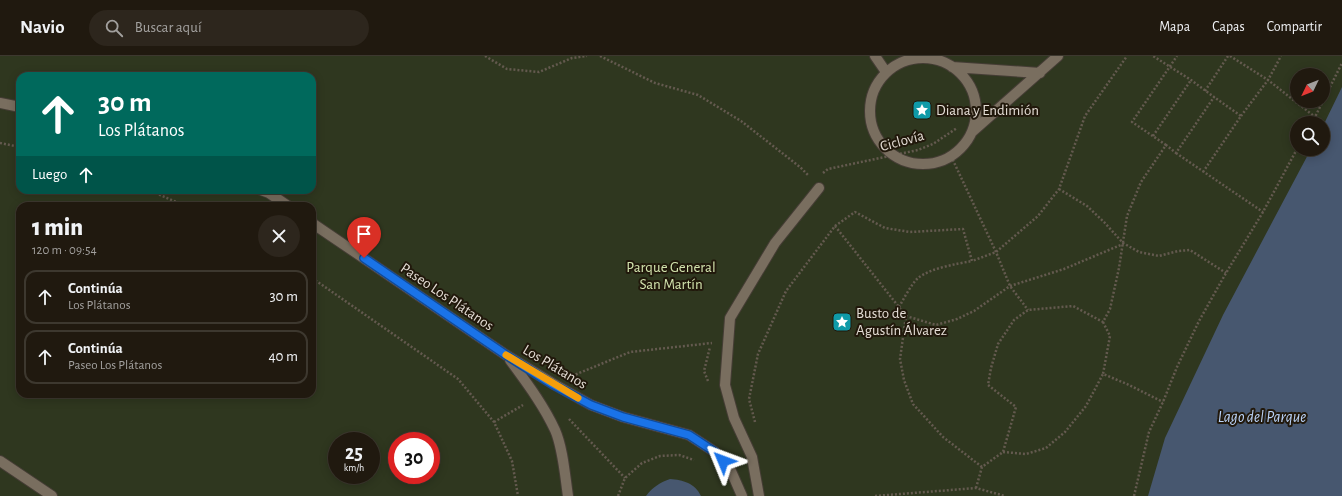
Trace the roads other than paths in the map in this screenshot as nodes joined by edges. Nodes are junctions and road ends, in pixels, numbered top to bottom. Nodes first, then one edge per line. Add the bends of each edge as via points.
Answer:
1 (875, 56) edge
2 (1058, 56) edge
3 (952, 67) junction
4 (886, 72) junction
5 (1040, 73) junction
6 (0, 103) edge
7 (16, 106) edge
8 (972, 132) junction
9 (816, 185) road end
10 (270, 194) edge
11 (282, 202) edge
12 (316, 226) edge
13 (506, 355) junction
14 (0, 462) edge
15 (52, 496) edge
16 (568, 496) edge
17 (742, 496) edge
18 (759, 496) edge

1 - 4 street
2 - 5 street
3 - 4 street via 936,59 918,58 901,62
3 - 5 street
3 - 8 street via 963,76 976,102
4 - 8 street via 871,96 870,118 878,139 893,155 904,161 920,164 936,163 951,156 963,146
5 - 8 street
6 - 7 street
9 - 18 street via 775,244 730,318 724,385 734,418 752,457
10 - 11 street
12 - 13 street, Paseo Los Plátanos
13 - 16 street, Los Plátanos via 537,398 555,431
13 - 17 street, Los Plátanos via 591,405 623,417 689,435 715,452 730,471
14 - 15 street

